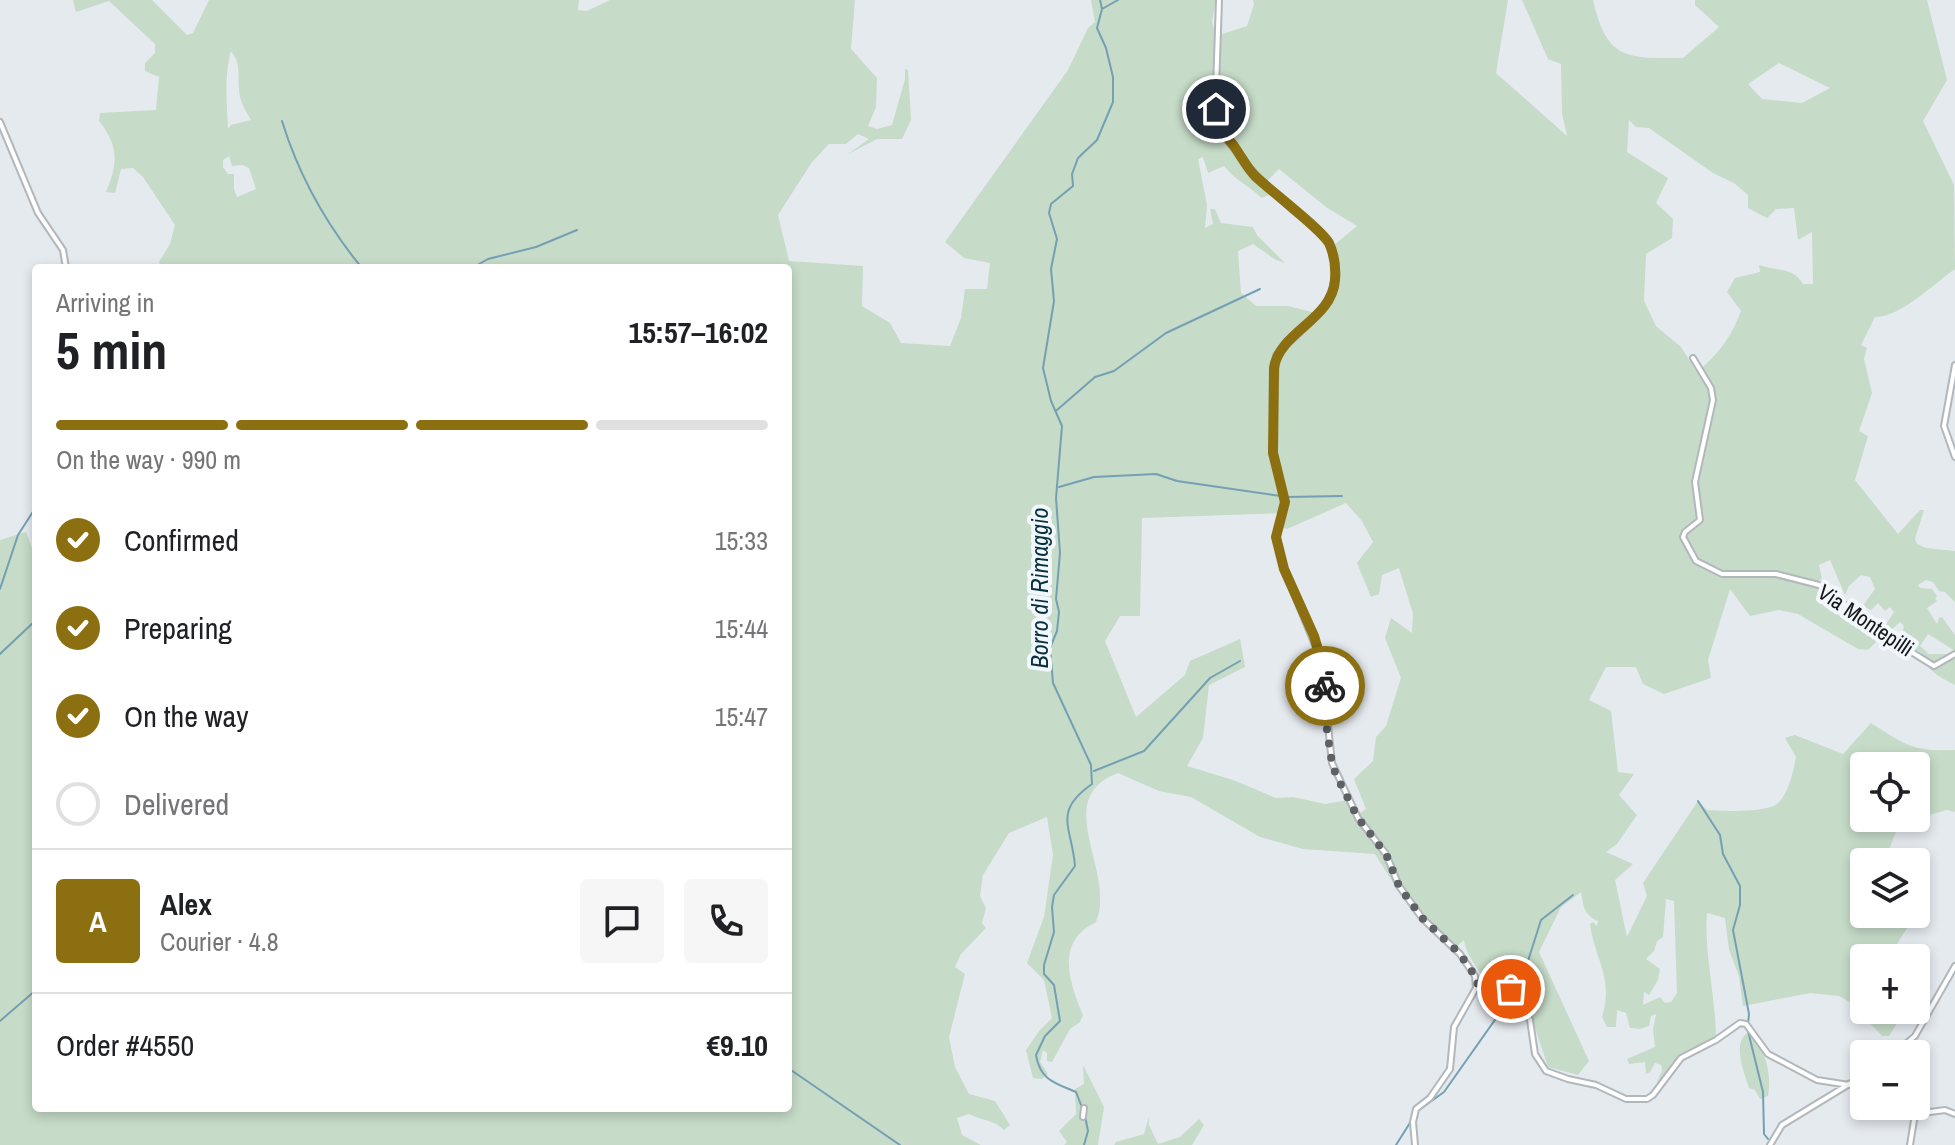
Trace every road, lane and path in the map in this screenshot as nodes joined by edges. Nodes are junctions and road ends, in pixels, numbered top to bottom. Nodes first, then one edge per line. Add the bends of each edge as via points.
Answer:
1 (1219, 0) edge
2 (0, 122) edge
3 (65, 264) edge
4 (1693, 358) dead end
5 (1955, 365) edge
6 (1955, 457) edge
7 (1955, 654) edge
8 (1955, 966) edge
9 (1476, 983) junction
10 (1910, 1040) edge
11 (1849, 1085) joint
12 (1084, 1108) dead end
13 (1955, 1114) edge
14 (1083, 1117) dead end
15 (1415, 1145) edge
16 (1770, 1145) edge
17 (1910, 1145) edge

1 - 9 street via 1215,118 1252,173 1328,241 1334,262 1335,283 1326,304 1276,355 1273,411 1273,453 1285,502 1276,537 1321,660 1332,763 1399,886 1422,918 1460,954
2 - 3 street
4 - 7 street, Via Montepilli via 1713,400 1695,482 1700,520 1683,537 1696,561 1722,574 1776,574 1819,585 1934,666
5 - 6 street via 1944,426
8 - 10 street
9 - 11 street via 1519,992 1535,1054 1546,1071 1626,1099 1647,1099 1681,1058 1740,1023 1777,1059 1817,1080
9 - 15 street via 1454,1027 1450,1069 1416,1109
11 - 16 street via 1782,1125
12 - 14 street
13 - 17 street via 1915,1114

